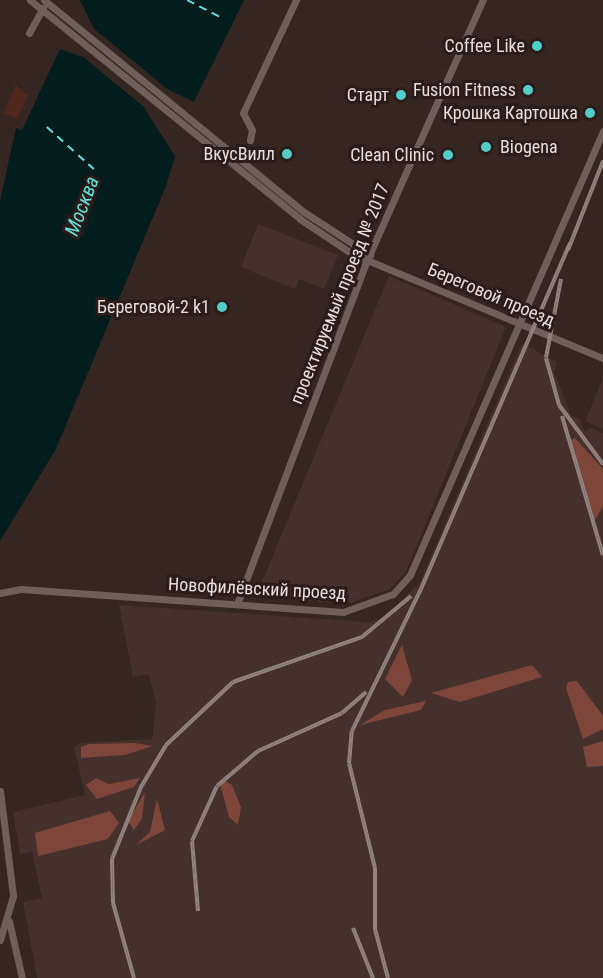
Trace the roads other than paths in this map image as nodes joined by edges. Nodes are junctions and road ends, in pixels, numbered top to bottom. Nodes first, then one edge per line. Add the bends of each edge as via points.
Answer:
1 (30, 0) edge
2 (46, 0) edge
3 (296, 0) edge
4 (483, 0) edge
5 (29, 33) dead end
6 (603, 131) edge
7 (250, 140) dead end
8 (368, 260) junction
9 (518, 324) junction
10 (603, 358) edge
11 (0, 593) edge
12 (237, 604) junction
13 (0, 791) edge
14 (9, 921) junction
15 (0, 940) edge
16 (22, 978) edge

1 - 8 street via 228,163
2 - 5 street
2 - 8 street via 234,156
3 - 7 street via 242,115 252,130
4 - 8 street, проектируемый проезд № 2017
6 - 9 street, Новофилёвский проезд
8 - 9 street, Береговой проезд
8 - 12 street, проектируемый проезд № 2017
9 - 10 street, Береговой проезд
9 - 12 street, Новофилёвский проезд via 410,575 393,594 343,612
11 - 12 street, Новофилёвский проезд via 21,589
13 - 14 street via 13,885
14 - 15 street
14 - 16 street

